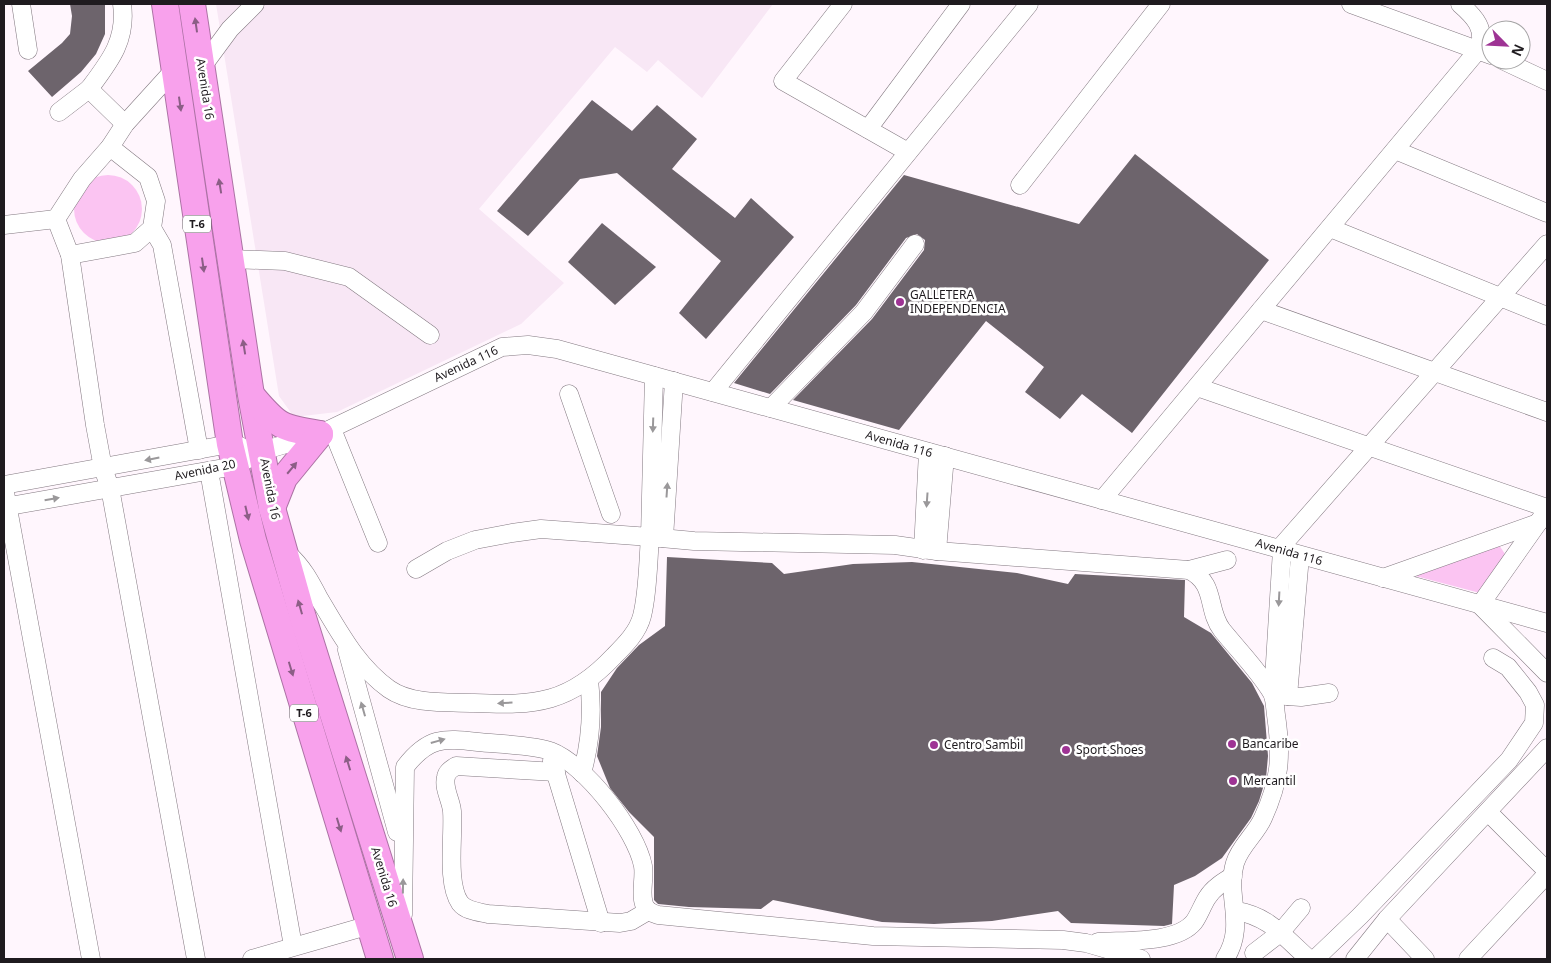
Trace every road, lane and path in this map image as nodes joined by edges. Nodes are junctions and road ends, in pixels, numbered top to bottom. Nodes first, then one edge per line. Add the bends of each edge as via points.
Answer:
1 (21, 4) edge
2 (122, 4) edge
3 (166, 4) edge
4 (192, 4) edge
5 (255, 4) edge
6 (843, 4) edge
7 (961, 4) edge
8 (1029, 4) edge
9 (1351, 4) edge
10 (1460, 4) edge
11 (1158, 5) edge
12 (1481, 32) edge
13 (28, 50) dead end
14 (1481, 51) edge
15 (1481, 56) edge
16 (202, 67) junction
17 (175, 69) junction
18 (1523, 70) edge
19 (1547, 81) edge
20 (89, 89) junction
21 (59, 112) dead end
22 (125, 124) junction
23 (868, 129) junction
24 (110, 147) junction
25 (1395, 150) junction
26 (908, 152) junction
27 (1020, 185) dead end
28 (1547, 214) edge
29 (56, 219) junction
30 (4, 224) edge
31 (152, 228) junction
32 (1330, 228) junction
33 (916, 244) dead end
34 (1547, 244) edge
35 (70, 255) junction
36 (231, 259) junction
37 (1500, 297) junction
38 (1261, 310) junction
39 (1547, 316) edge
40 (430, 335) dead end
41 (1434, 372) junction
42 (654, 376) junction
43 (674, 381) junction
44 (1197, 387) junction
45 (713, 392) junction
46 (569, 394) dead end
47 (251, 395) junction
48 (771, 408) junction
49 (1547, 412) edge
50 (326, 431) junction
51 (1369, 446) junction
52 (200, 450) junction
53 (262, 451) junction
54 (936, 454) junction
55 (233, 455) junction
56 (103, 468) junction
57 (209, 471) junction
58 (4, 486) edge
59 (110, 488) junction
60 (1102, 500) junction
61 (6, 507) edge
62 (272, 508) junction
63 (1544, 513) edge
64 (611, 514) dead end
65 (657, 538) junction
66 (378, 543) dead end
67 (284, 550) junction
68 (1280, 550) junction
69 (930, 551) junction
70 (1300, 556) junction
71 (1227, 560) dead end
72 (416, 569) dead end
73 (1189, 570) junction
74 (1383, 578) junction
75 (1480, 605) junction
76 (1547, 623) edge
77 (344, 641) junction
78 (1493, 658) dead end
79 (1547, 673) edge
80 (589, 680) junction
81 (1329, 693) dead end
82 (1281, 695) junction
83 (1547, 748) edge
84 (550, 750) junction
85 (556, 772) junction
86 (582, 773) junction
87 (1489, 813) junction
88 (403, 857) junction
89 (1547, 873) edge
90 (1233, 876) junction
91 (1301, 908) dead end
92 (648, 911) junction
93 (1236, 911) junction
94 (1388, 919) junction
95 (601, 923) junction
96 (370, 925) junction
97 (1280, 933) junction
98 (1086, 943) junction
99 (292, 946) junction
100 (406, 947) edge
101 (1257, 956) edge
102 (91, 959) edge
103 (196, 959) edge
104 (252, 959) edge
105 (380, 959) edge
106 (1141, 959) edge
107 (1231, 959) edge
108 (1309, 959) edge
109 (1315, 959) edge
110 (1355, 959) edge
111 (1425, 959) edge
112 (1468, 959) edge

1 - 13 street
2 - 20 street via 124,20 115,53
3 - 17 highway, T-6
16 -> 4 highway, Avenida 16 / T-6
5 - 16 street via 230,29
6 - 23 street via 783,81
7 - 23 street
8 - 26 street
9 - 14 street
10 - 12 street via 1479,25
11 - 27 street
15 - 25 street
36 -> 16 highway, Avenida 16 / T-6
17 - 22 street
17 -> 55 highway, T-6
18 - 19 street
20 - 21 street
20 - 22 street
22 - 24 street
23 - 26 street
24 - 29 street via 82,179
24 - 31 street via 148,177 156,201
25 - 28 street
25 - 32 street
26 - 45 street
29 - 30 street
29 - 35 street
31 - 35 street via 135,243
31 - 52 street via 162,245
32 - 37 street
32 - 38 street
33 - 48 street via 864,312
34 - 37 street
35 - 56 street
36 - 40 street via 285,261 349,277
47 -> 36 highway, Avenida 16 / T-6
37 - 39 street
37 - 41 street
38 - 41 street
38 - 44 street
41 - 49 street
41 - 51 street
42 - 43 street, Avenida 116
42 - 50 street, Avenida 116 via 558,349 528,345 502,347
42 -> 65 street
43 - 45 street, Avenida 116
65 -> 43 street
44 - 51 street
44 - 60 street
45 - 48 street, Avenida 116
46 - 64 street
47 - 50 highway via 279,425 288,429
47 - 53 highway, Avenida 16 / T-6
48 - 54 street, Avenida 116
50 - 53 street, Avenida 116
62 -> 50 highway via 284,478
50 - 66 street
51 - 63 street
51 - 68 street
52 - 55 street, Avenida 20
52 -> 56 street, Avenida 20
53 - 55 street, Avenida 20
53 - 62 highway, Avenida 16 / T-6
54 - 60 street, Avenida 116
54 - 69 street
55 - 57 street, Avenida 20
55 -> 96 highway, T-6 via 253,540
56 - 58 street, Avenida 20
56 - 59 street
57 - 59 street, Avenida 20
57 - 99 street
58 - 61 street
61 -> 59 street, Avenida 20
59 - 103 street
60 - 68 street, Avenida 116
61 - 102 street
62 - 67 highway, Avenida 16 / T-6
63 - 74 street
63 - 75 street
65 - 69 street via 895,545
65 - 72 street via 541,529 475,540
65 - 80 street via 642,617 621,649
67 - 77 street via 300,565
100 -> 67 highway, Avenida 16 / T-6
68 - 70 street, Avenida 116
68 -> 82 street
69 - 73 street
70 - 74 street, Avenida 116
70 - 82 street
71 - 73 street
73 - 82 street via 1206,583 1221,629
74 - 75 street, Avenida 116
75 - 76 street, Avenida 116
75 - 79 street
80 -> 77 street via 554,699 494,704 413,698 392,690 372,676
88 -> 77 street
78 - 109 street via 1508,667 1528,692 1535,705 1534,723 1509,760
80 - 86 street via 590,738
81 - 82 street via 1301,697
82 - 90 street via 1276,787 1262,821 1235,862
83 - 87 street
84 - 85 street
84 - 86 street
88 -> 84 street via 405,767 427,744 447,738
85 - 95 street
85 - 95 street via 456,766 450,770 446,785 452,809 455,890 460,904 488,914
86 - 92 street via 628,827 637,845 644,868 644,904
87 - 89 street
87 - 94 street
100 -> 88 street
89 - 112 street
90 - 93 street
90 - 98 street via 1216,886 1193,923 1171,937
91 - 97 street
92 - 95 street via 630,921
92 - 98 street via 658,915 873,936 1010,937
93 - 97 street via 1253,913
93 - 107 street
94 - 110 street
94 - 111 street
96 - 99 street
96 - 105 highway, T-6
97 - 101 street
97 - 108 street
98 - 106 street
99 - 104 street
101 - 107 street

